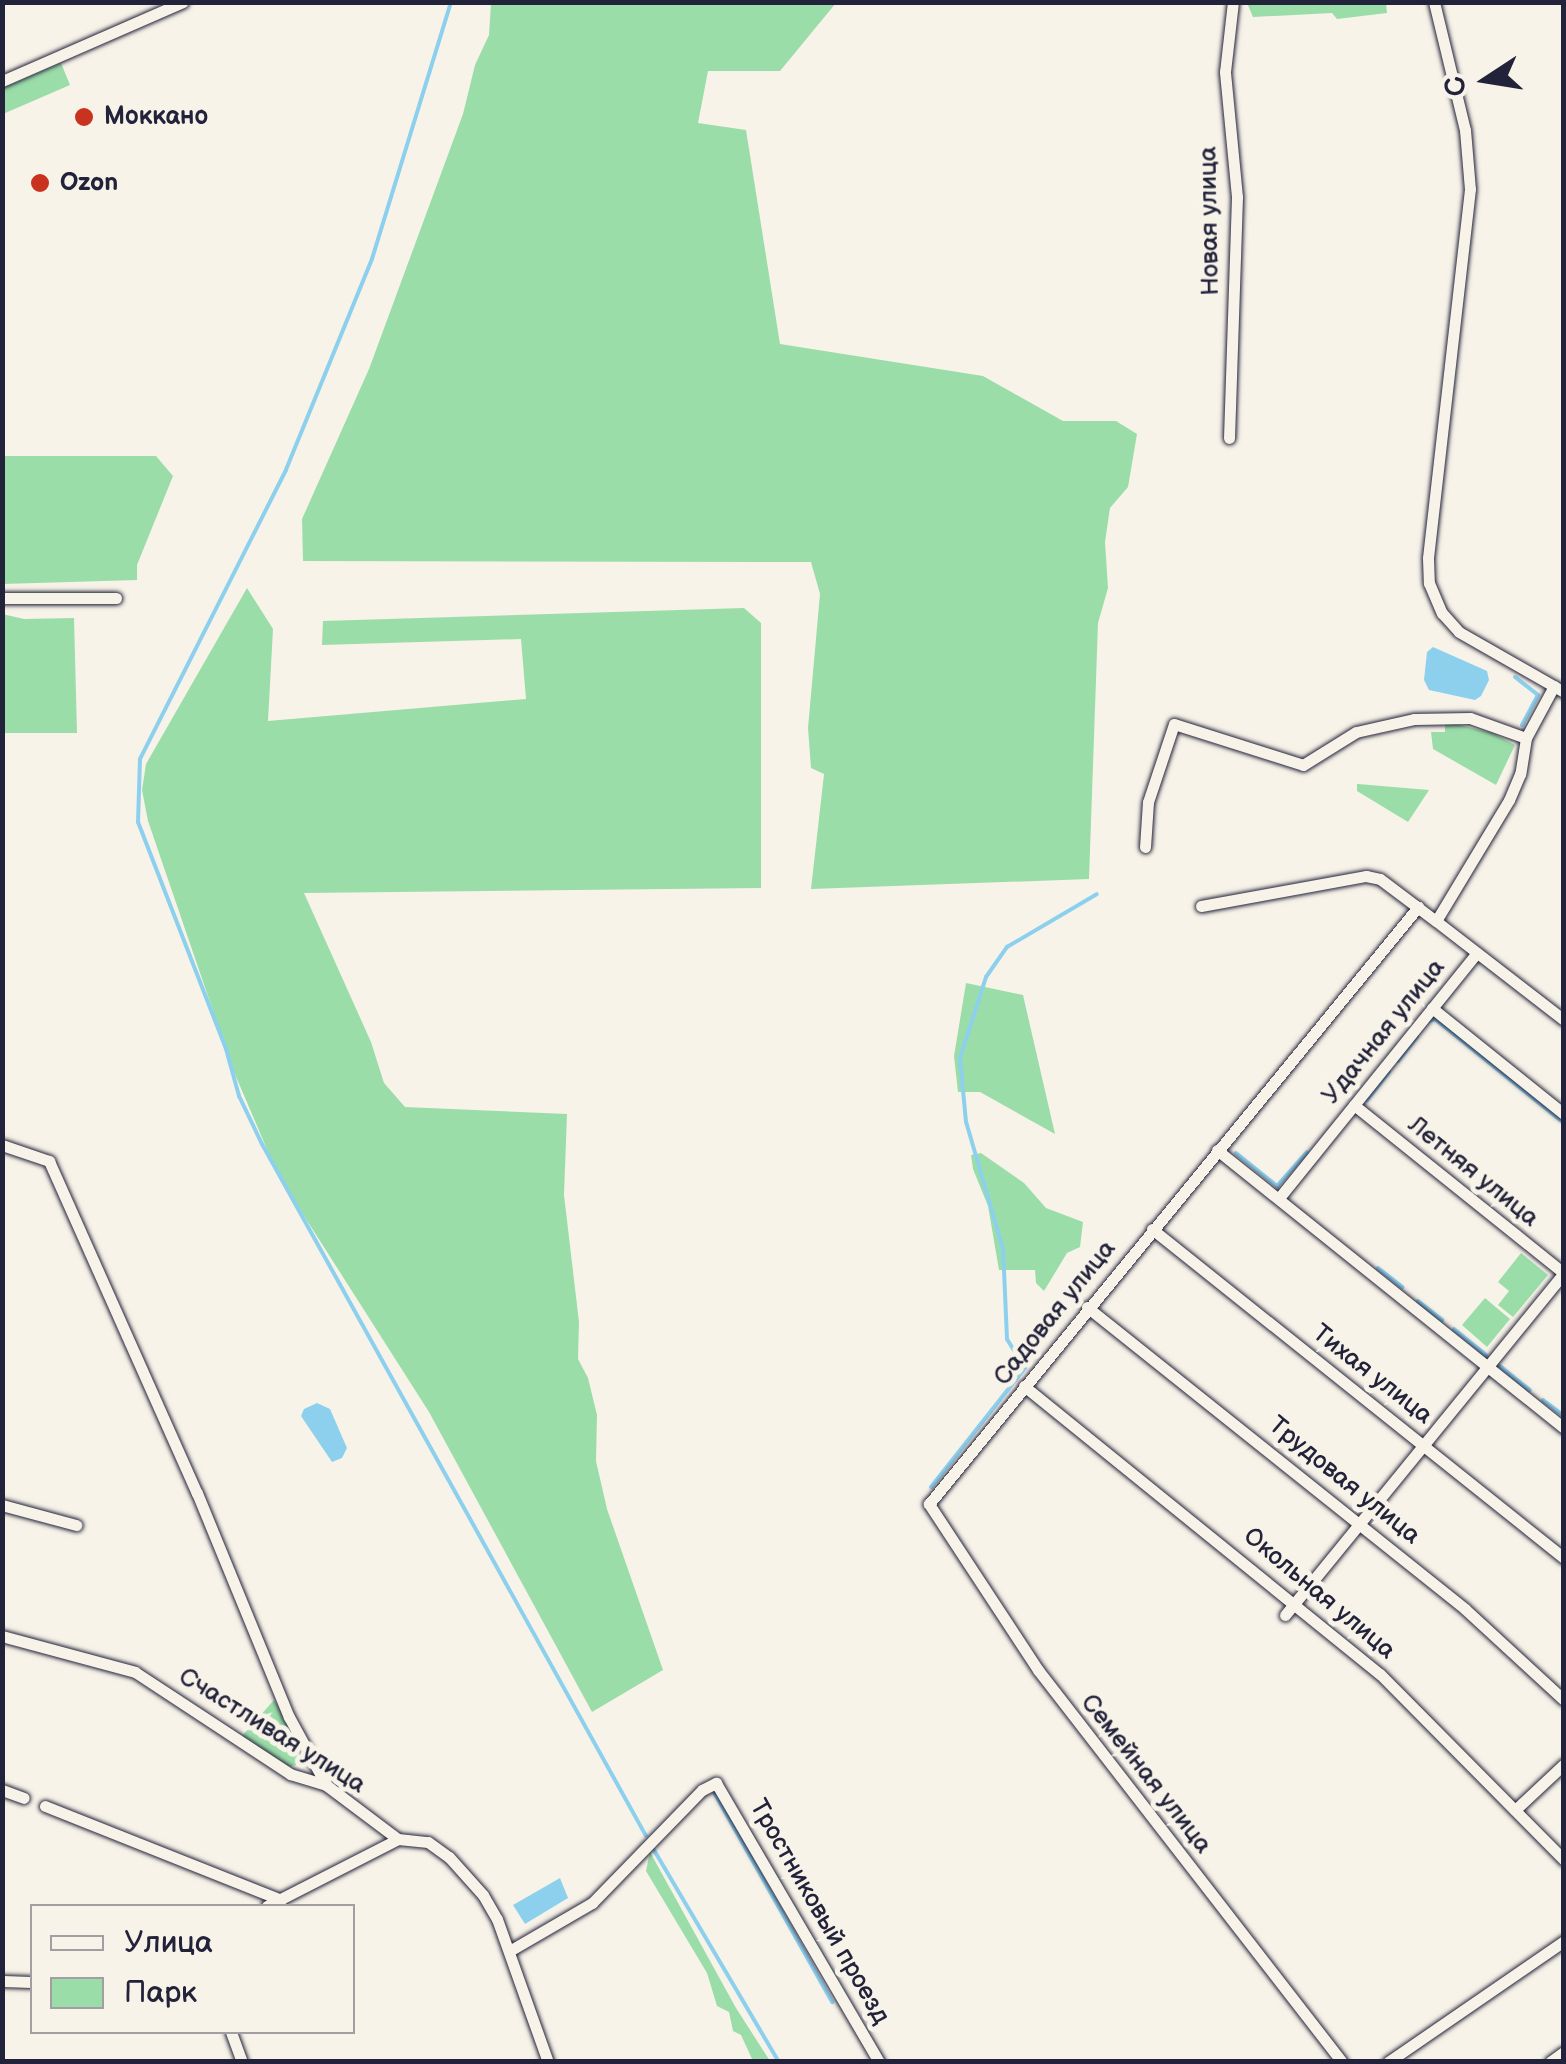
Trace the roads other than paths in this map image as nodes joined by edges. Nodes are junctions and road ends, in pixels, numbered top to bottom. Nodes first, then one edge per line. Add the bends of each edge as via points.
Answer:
1 (182, 2) edge
2 (1233, 2) edge
3 (1434, 2) edge
4 (2, 81) edge
5 (1229, 438) dead end
6 (2, 598) edge
7 (116, 598) dead end
8 (1559, 689) edge
9 (1526, 738) junction
10 (1145, 848) dead end
11 (1201, 906) dead end
12 (1418, 907) junction
13 (1436, 922) junction
14 (1477, 952) junction
15 (1432, 1008) junction
16 (1564, 1020) edge
17 (1354, 1105) junction
18 (1564, 1114) edge
19 (2, 1145) edge
20 (1217, 1150) junction
21 (1279, 1198) junction
22 (1152, 1230) junction
23 (1563, 1273) edge
24 (1087, 1308) junction
25 (1485, 1364) junction
26 (1024, 1386) junction
27 (1564, 1428) edge
28 (1422, 1443) junction
29 (929, 1504) joint
30 (2, 1505) edge
31 (1359, 1522) junction
32 (76, 1525) dead end
33 (1564, 1558) edge
34 (1295, 1601) junction
35 (1285, 1615) dead end
36 (2, 1636) edge
37 (1564, 1700) edge
38 (1564, 1764) edge
39 (326, 1786) junction
40 (2, 1790) edge
41 (24, 1798) dead end
42 (45, 1806) dead end
43 (1515, 1810) junction
44 (398, 1838) junction
45 (1564, 1860) edge
46 (280, 1900) junction
47 (271, 1904) edge
48 (1564, 1941) edge
49 (511, 1950) junction
50 (2, 1981) edge
51 (30, 1982) edge
52 (231, 2034) edge
53 (1406, 2049) junction
54 (1564, 2052) edge
55 (242, 2062) edge
56 (548, 2062) edge
57 (880, 2062) edge
58 (1342, 2062) edge
59 (1388, 2062) edge
60 (1414, 2062) edge
61 (1550, 2062) edge

1 - 4 street
2 - 5 street, Новая улица via 1226,72 1236,197
3 - 8 street via 1465,130 1470,189 1429,582 1437,606 1458,632
6 - 7 street
8 - 9 street, Удачная улица
9 - 10 street via 1470,718 1414,719 1356,732 1303,765 1174,724 1148,802
9 - 13 street, Удачная улица via 1509,800
11 - 12 street via 1366,876
12 - 13 street
12 - 20 street, Садовая улица
13 - 14 street, Удачная улица
14 - 15 street, Удачная улица
14 - 16 street
15 - 17 street, Удачная улица
15 - 18 street
17 - 21 street, Удачная улица
17 - 23 street, Летняя улица
19 - 39 street via 49,1162 289,1718
20 - 21 street
20 - 22 street, Садовая улица
21 - 25 street
22 - 24 street, Садовая улица
22 - 28 street, Тихая улица
23 - 25 street
24 - 26 street, Садовая улица
24 - 31 street, Трудовая улица
25 - 27 street
25 - 28 street
26 - 29 street, Садовая улица
26 - 34 street, Окольная улица
28 - 31 street
28 - 33 street, Тихая улица
29 - 58 street, Семейная улица via 1038,1670
30 - 32 street
31 - 34 street
31 - 37 street, Трудовая улица
34 - 35 street
34 - 43 street, Окольная улица via 1408,1700
36 - 39 street, Счастливая улица via 135,1672 290,1774
38 - 43 street
39 - 44 street, Счастливая улица
40 - 41 street
42 - 46 street
43 - 45 street, Окольная улица
44 - 46 street
44 - 49 street, Счастливая улица via 428,1842 449,1857 483,1895
46 - 47 street
48 - 53 street
49 - 56 street, Счастливая улица
49 - 57 street, Тростниковый проезд via 592,1903 702,1790 720,1785
50 - 51 street
52 - 55 street
53 - 59 street
53 - 60 street
54 - 61 street

